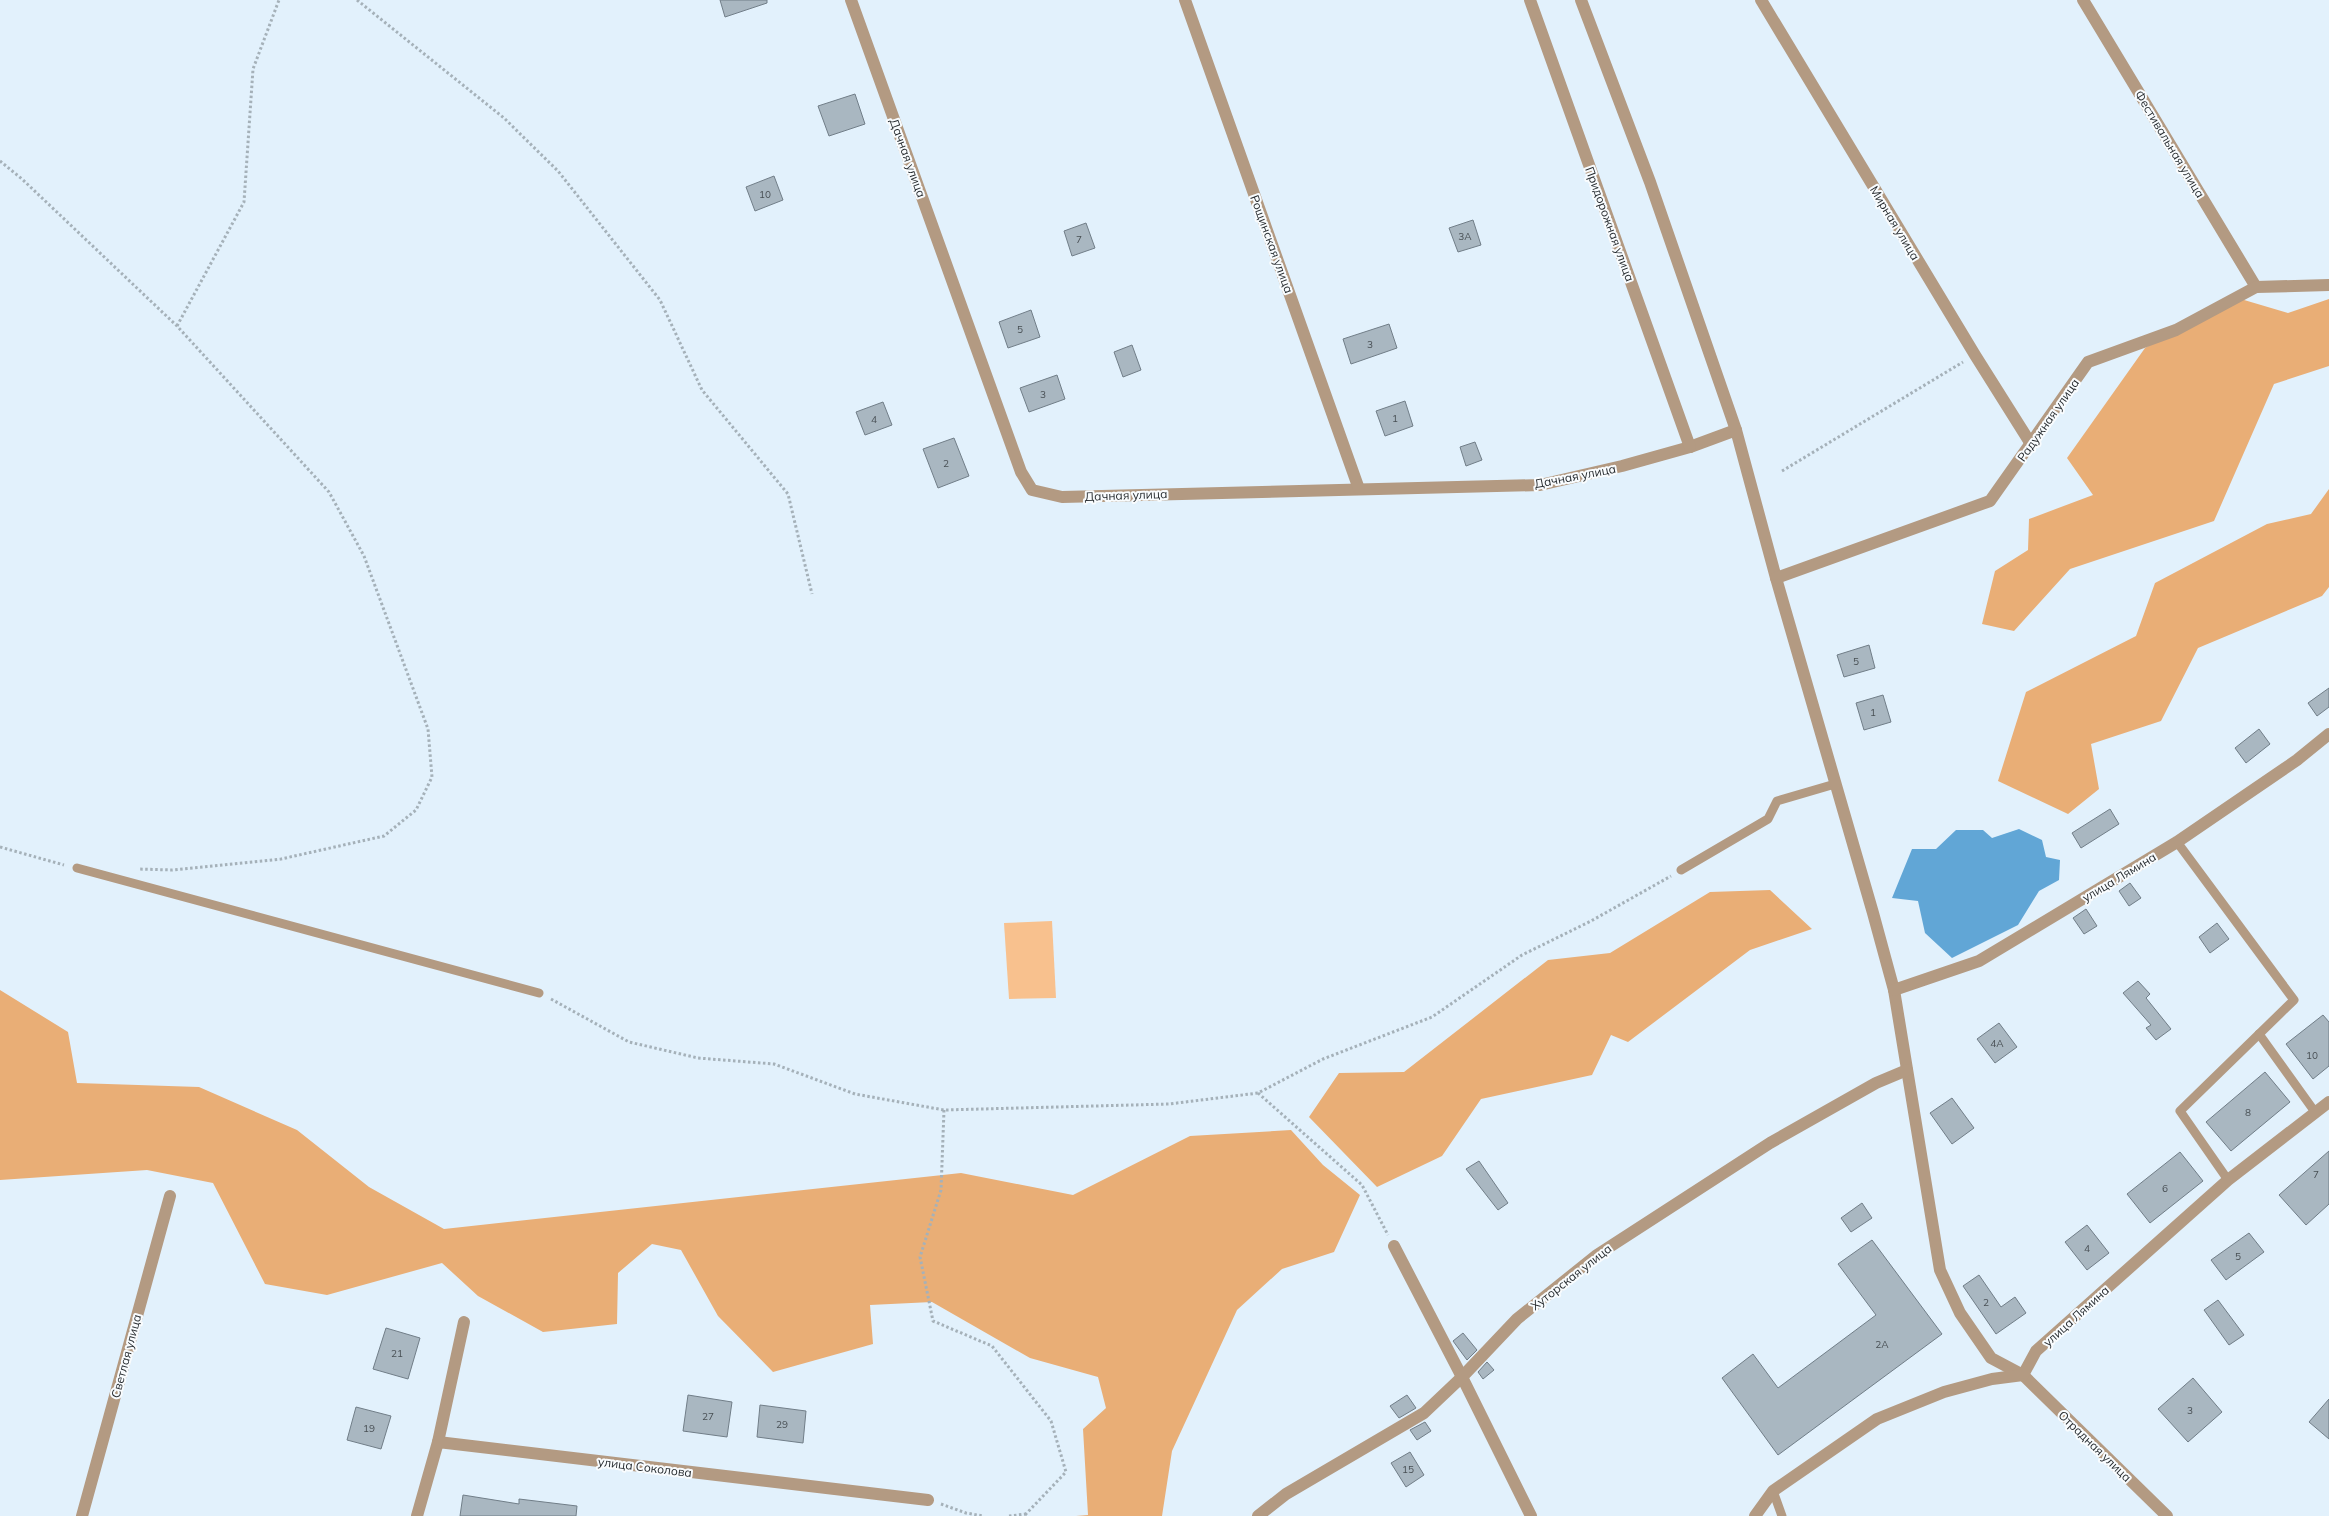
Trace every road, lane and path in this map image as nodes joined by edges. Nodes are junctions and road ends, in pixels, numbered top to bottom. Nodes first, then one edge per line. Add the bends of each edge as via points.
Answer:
1 (279, 0) edge
2 (357, 0) edge
3 (851, 0) edge
4 (1184, 0) edge
5 (1530, 0) edge
6 (1582, 0) edge
7 (1761, 0) edge
8 (2083, 0) edge
9 (0, 161) edge
10 (2329, 285) edge
11 (2256, 287) junction
12 (177, 326) junction
13 (1974, 355) junction
14 (1736, 430) junction
15 (2031, 444) junction
16 (1690, 447) junction
17 (1782, 471) dead end
18 (1359, 489) junction
19 (1776, 578) junction
20 (812, 594) dead end
21 (2329, 734) edge
22 (1835, 784) junction
23 (2177, 842) junction
24 (0, 847) edge
25 (77, 868) joint
26 (134, 869) dead end
27 (1681, 870) joint
28 (1894, 990) junction
29 (539, 992) joint
30 (2259, 1034) junction
31 (1906, 1070) junction
32 (1258, 1093) junction
33 (2329, 1102) edge
34 (944, 1110) junction
35 (2316, 1112) junction
36 (2228, 1180) junction
37 (170, 1196) dead end
38 (1394, 1246) joint
39 (464, 1322) dead end
40 (2023, 1375) junction
41 (1462, 1377) junction
42 (438, 1442) junction
43 (1772, 1491) junction
44 (928, 1500) joint
45 (1026, 1515) edge
46 (82, 1516) edge
47 (417, 1516) edge
48 (983, 1516) edge
49 (1009, 1516) edge
50 (1258, 1516) edge
51 (1531, 1516) edge
52 (1755, 1516) edge
53 (1782, 1516) edge
54 (2167, 1516) edge

1 - 12 path via 253,69 244,202
2 - 20 path via 504,118 558,170 660,300 702,390 788,494
3 - 18 street, Дачная улица via 1021,472 1032,490 1062,497
4 - 18 street, Рощинская улица
5 - 16 street, Придорожная улица
6 - 14 street, Отрадная улица via 1650,182
7 - 13 street, Мирная улица
8 - 11 street, Фестивальная улица
9 - 12 path
10 - 11 street, Радужная улица
11 - 15 street, Радужная улица via 2176,330 2088,362
12 - 26 path via 329,492 364,556 428,729 432,777 416,810 384,836 281,859 172,870
13 - 15 street, Мирная улица
13 - 17 path
14 - 16 street, Дачная улица
14 - 19 street, Отрадная улица
15 - 19 street, Радужная улица via 1990,501
16 - 18 street, Дачная улица via 1540,485
19 - 22 street, Отрадная улица
21 - 23 street, улица Лямина via 2297,760
22 - 27 lane via 1777,802 1768,819
22 - 28 street, Отрадная улица
23 - 28 street, улица Лямина via 1979,961
23 - 30 lane via 2294,1000
24 - 25 path
25 - 29 lane
27 - 32 path via 1591,922 1522,955 1432,1017 1323,1058
28 - 31 street, Отрадная улица
29 - 34 path via 629,1042 698,1058 774,1064 855,1094
30 - 35 lane
30 - 36 lane via 2180,1111
31 - 40 street, Отрадная улица via 1940,1270 1960,1313 1991,1358
31 - 41 street, Хуторская улица via 1876,1082 1770,1143 1597,1255 1517,1319
32 - 34 path via 1169,1104
32 - 38 path via 1362,1184
33 - 35 street, улица Лямина
34 - 45 path via 941,1190 920,1257 933,1321 992,1346 1051,1421 1066,1472
35 - 36 street, улица Лямина
36 - 40 street, улица Лямина via 2036,1352
37 - 46 street, Светлая улица
38 - 41 street
39 - 42 street
40 - 43 street via 1992,1379 1944,1392 1878,1419
40 - 54 street, Отрадная улица
41 - 50 street, Хуторская улица via 1424,1413 1286,1494
41 - 51 street
42 - 44 street, улица Соколова
42 - 47 street
43 - 52 street
43 - 53 lane
44 - 48 path
45 - 49 path

